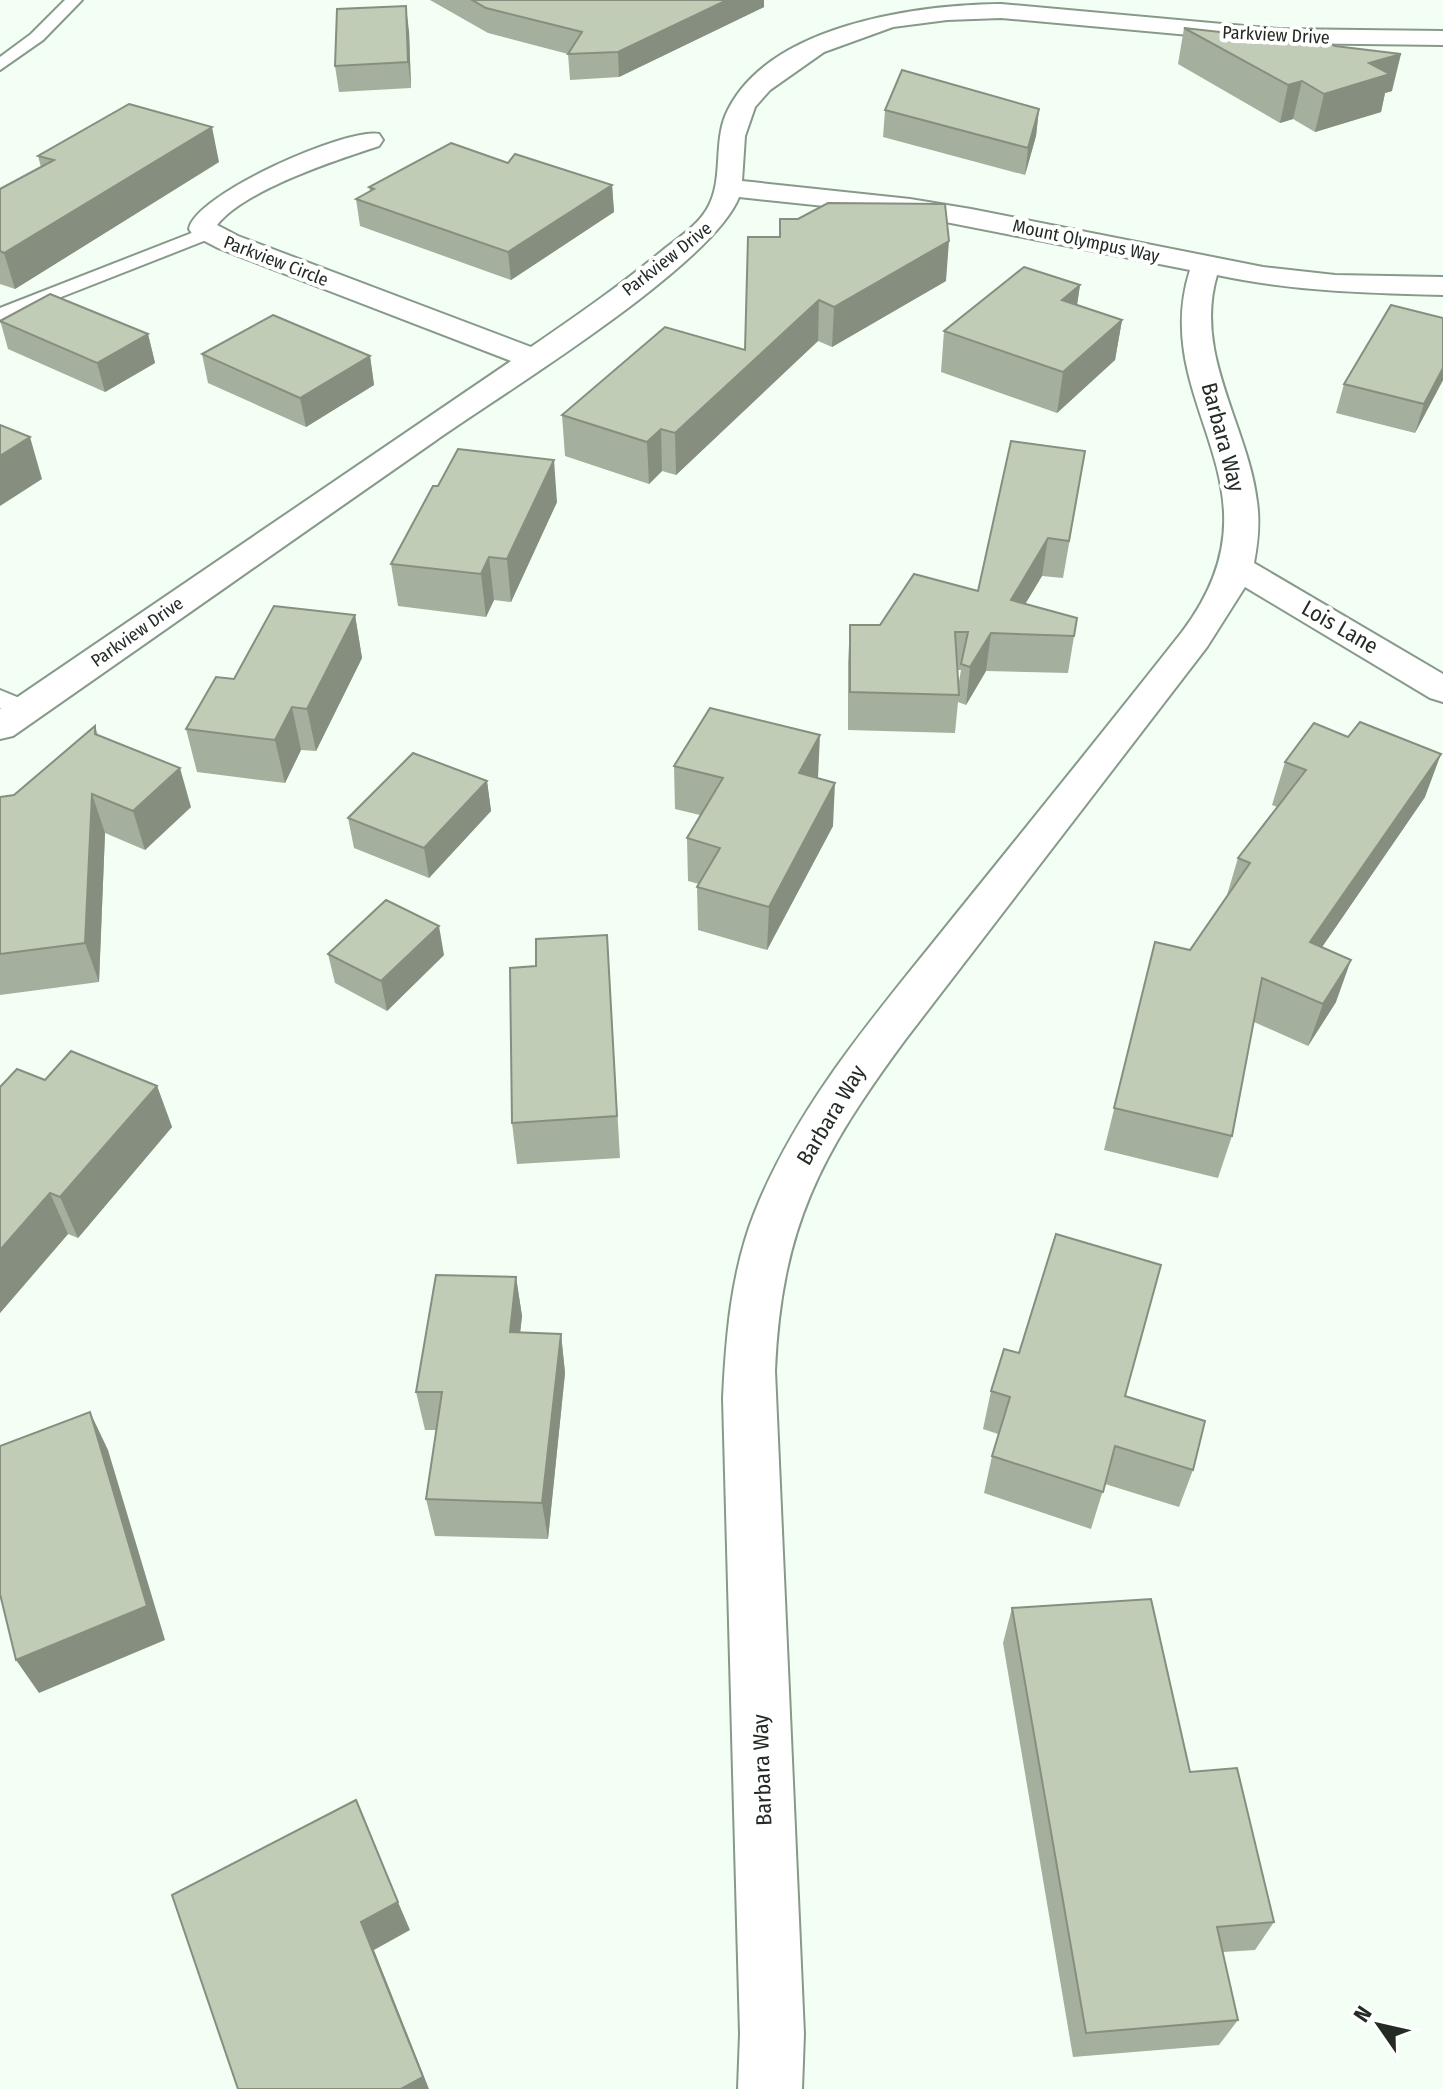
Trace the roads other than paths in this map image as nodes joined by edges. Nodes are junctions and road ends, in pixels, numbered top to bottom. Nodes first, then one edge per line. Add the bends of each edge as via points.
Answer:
1 (74, 0) edge
2 (1443, 38) edge
3 (0, 65) edge
4 (370, 140) dead end
5 (730, 188) junction
6 (207, 233) junction
7 (1205, 267) junction
8 (1443, 286) edge
9 (0, 315) edge
10 (532, 358) junction
11 (1236, 567) junction
12 (1443, 690) edge
13 (8, 712) edge
14 (770, 2089) edge

1 - 3 lane
2 - 5 street, Parkview Drive via 1278,36 1001,11 895,19 826,42 769,77 751,95 738,115 732,141
4 - 6 street, Parkview Circle via 309,161 227,204 204,221
5 - 7 street, Mount Olympus Way via 956,215
5 - 10 street, Parkview Drive via 716,220 690,244
6 - 9 lane
6 - 10 street, Parkview Circle
7 - 8 street, Mount Olympus Way via 1335,284
7 - 11 street, Barbara Way via 1195,312 1240,502
10 - 13 street, Parkview Drive
11 - 12 street, Lois Lane
11 - 14 street, Barbara Way via 1221,599 1178,661 860,1064 809,1148 772,1230 758,1282 749,1398

